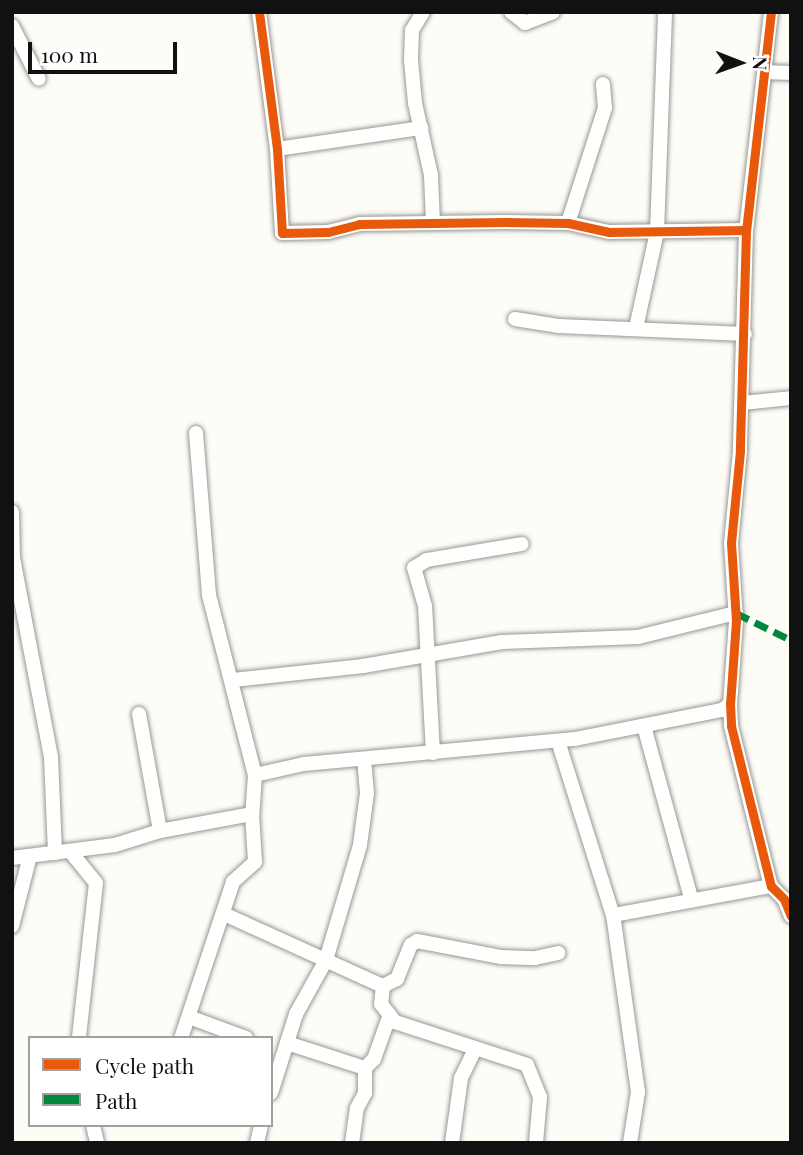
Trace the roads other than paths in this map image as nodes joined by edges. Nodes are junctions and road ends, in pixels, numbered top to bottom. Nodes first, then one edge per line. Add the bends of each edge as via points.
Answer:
1 (259, 12) edge
2 (423, 12) edge
3 (511, 12) edge
4 (553, 12) edge
5 (664, 12) edge
6 (771, 12) edge
7 (12, 26) edge
8 (765, 72) junction
9 (791, 73) edge
10 (39, 79) dead end
11 (603, 84) dead end
12 (421, 128) junction
13 (277, 149) junction
14 (433, 222) junction
15 (568, 223) junction
16 (746, 230) junction
17 (657, 232) junction
18 (515, 319) dead end
19 (636, 328) junction
20 (745, 334) junction
21 (791, 398) edge
22 (742, 403) junction
23 (196, 433) dead end
24 (12, 512) edge
25 (522, 544) dead end
26 (736, 612) junction
27 (426, 656) junction
28 (233, 680) junction
29 (730, 704) junction
30 (139, 714) dead end
31 (643, 726) junction
32 (558, 741) junction
33 (433, 753) junction
34 (365, 759) junction
35 (255, 775) junction
36 (252, 814) junction
37 (160, 831) junction
38 (63, 852) junction
39 (30, 856) junction
40 (12, 858) edge
41 (771, 886) junction
42 (692, 901) junction
43 (224, 914) junction
44 (614, 915) junction
45 (791, 916) edge
46 (12, 926) edge
47 (558, 953) dead end
48 (326, 960) junction
49 (383, 986) junction
50 (189, 1017) junction
51 (389, 1017) junction
52 (79, 1036) edge
53 (182, 1036) edge
54 (241, 1036) edge
55 (281, 1046) edge
56 (474, 1051) junction
57 (365, 1068) junction
58 (273, 1084) edge
59 (352, 1143) edge
60 (453, 1143) edge
61 (536, 1143) edge
62 (630, 1143) edge

1 - 13 street
2 - 12 street via 412,30 411,60
3 - 4 street via 525,23
5 - 17 street
6 - 8 street
7 - 10 street
8 - 9 street
8 - 16 street
11 - 15 street via 605,108
12 - 13 street
12 - 14 street via 431,175
13 - 14 street via 282,233
14 - 15 street
15 - 17 street via 609,232
16 - 17 street
16 - 20 street
17 - 19 street
18 - 19 street via 559,326
19 - 20 street
20 - 22 street
21 - 22 street
22 - 26 street via 731,543
23 - 28 street via 209,595
24 - 38 street via 13,558 51,757
25 - 27 street via 427,560 414,568 424,591
26 - 27 street via 684,629 638,637 543,644 516,641
26 - 29 street
27 - 28 street
27 - 33 street
28 - 35 street
29 - 31 street via 722,710
29 - 41 street via 731,726
30 - 37 street
31 - 32 street
31 - 42 street
32 - 33 street
32 - 44 street
33 - 34 street
34 - 35 street
34 - 48 street via 365,819
35 - 36 street
36 - 37 street
36 - 43 street via 255,862 233,882
37 - 38 street via 115,845
38 - 39 street
38 - 52 street via 96,883
39 - 40 street
39 - 46 street
41 - 42 street
41 - 45 street via 784,898
42 - 44 street
43 - 48 street
43 - 50 street
44 - 62 street via 638,1093
47 - 49 street via 501,957 417,942 411,945 397,979
48 - 49 street
48 - 55 street
49 - 51 street via 381,1004
50 - 53 street
50 - 54 street
51 - 56 street
51 - 57 street via 374,1059
55 - 57 street
55 - 58 street
56 - 60 street via 461,1078
56 - 61 street via 527,1065 535,1076 540,1097
57 - 59 street via 365,1093 357,1108

